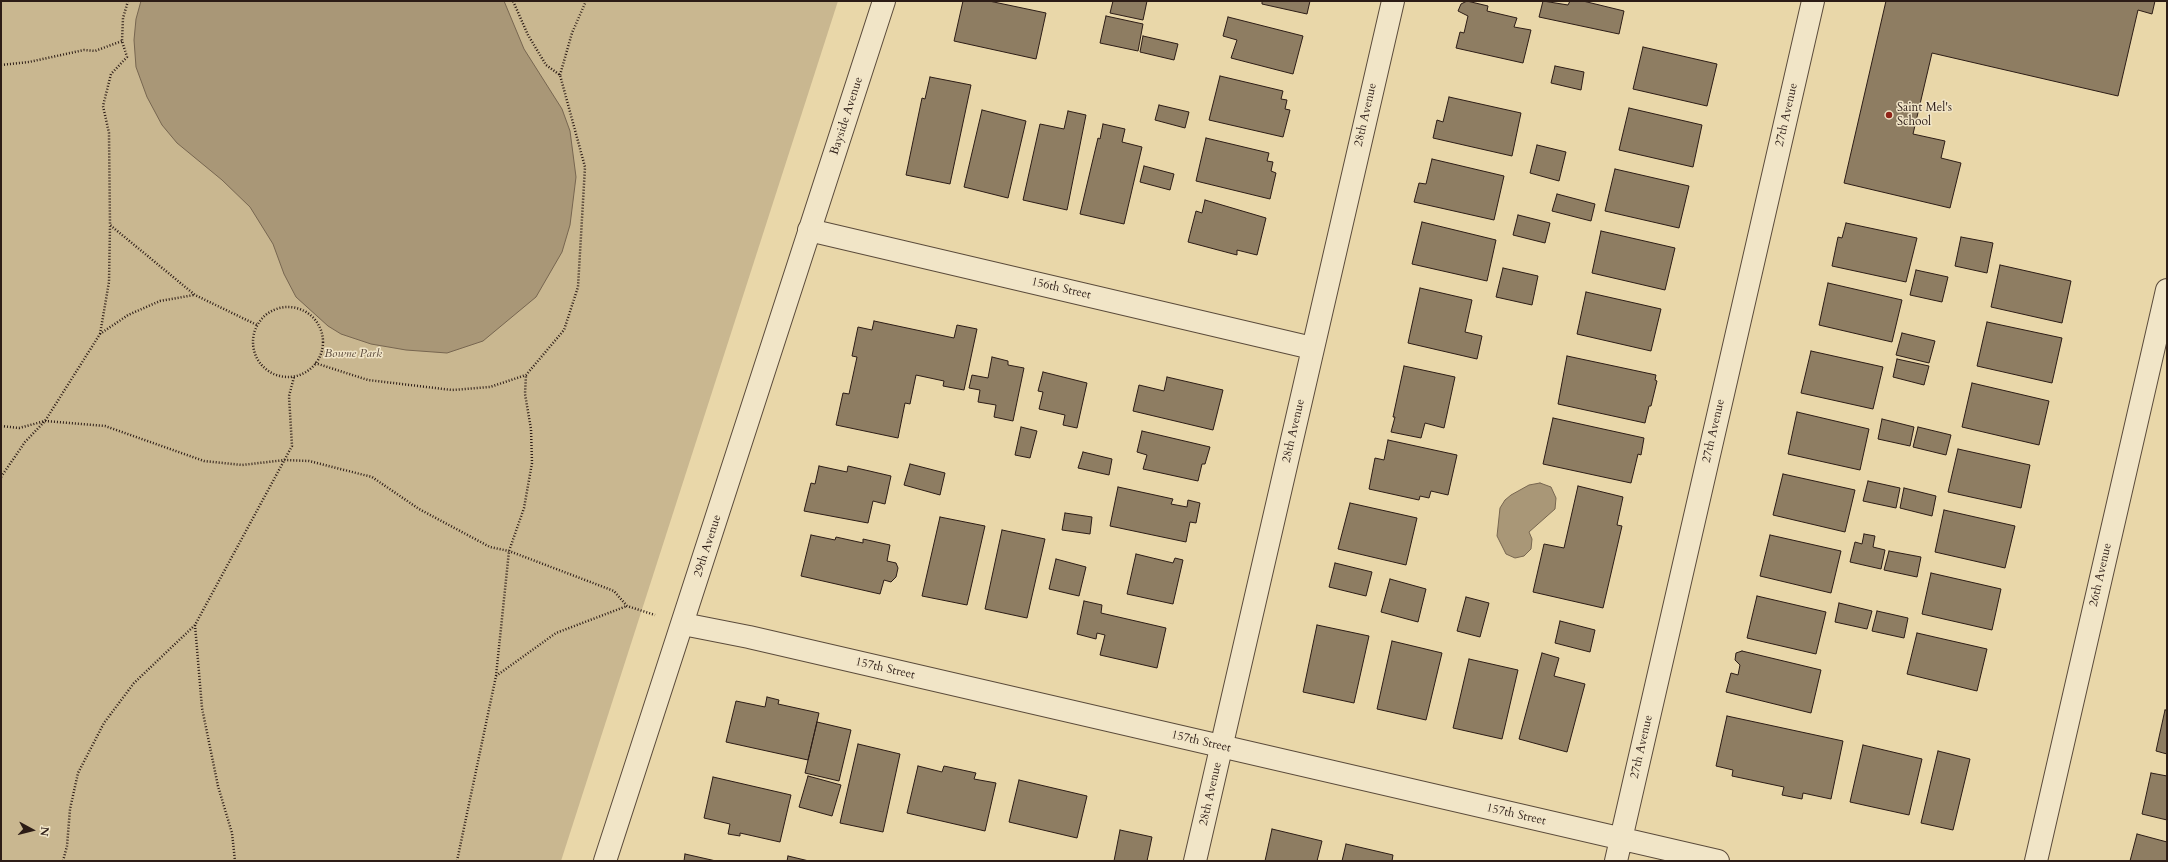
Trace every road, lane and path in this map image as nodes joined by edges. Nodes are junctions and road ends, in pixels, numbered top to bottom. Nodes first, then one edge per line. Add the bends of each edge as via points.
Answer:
1 (128, 1) edge
2 (513, 1) edge
3 (586, 1) edge
4 (884, 1) edge
5 (1393, 1) edge
6 (1813, 1) edge
7 (122, 41) junction
8 (1, 65) edge
9 (560, 75) junction
10 (110, 225) junction
11 (809, 230) junction
12 (2167, 290) edge
13 (195, 295) junction
14 (257, 325) junction
15 (100, 334) junction
16 (1312, 348) junction
17 (315, 363) junction
18 (526, 375) junction
19 (294, 377) junction
20 (44, 421) junction
21 (1, 426) edge
22 (285, 460) junction
23 (1, 477) edge
24 (509, 551) junction
25 (627, 606) junction
26 (683, 624) junction
27 (195, 625) junction
28 (496, 676) junction
29 (1221, 747) junction
30 (1621, 839) junction
31 (63, 861) edge
32 (235, 861) edge
33 (458, 861) edge
34 (605, 861) edge
35 (1195, 861) edge
36 (1616, 861) edge
37 (1718, 861) edge
38 (2036, 861) edge

1 - 7 path via 123,18
2 - 9 path via 546,65
3 - 9 path via 572,33
4 - 11 street, Bayside Avenue
5 - 16 street, 28th Avenue
6 - 30 street, 27th Avenue
7 - 8 path via 95,51 84,50 29,62
7 - 10 path via 127,57 111,74 103,106 109,133
9 - 18 path via 585,167 578,287 564,330
10 - 13 path
10 - 15 path via 109,282
11 - 16 street, 156th Street
11 - 26 street, 29th Avenue
12 - 38 street, 26th Avenue
13 - 14 path
13 - 15 path via 160,301 128,314
14 - 17 path via 264,315 285,306 308,312 316,320 323,342 321,354
14 - 19 path via 253,336 257,358 273,374
15 - 20 path
16 - 29 street, 28th Avenue
17 - 18 path via 368,380 452,390 490,387
17 - 19 path via 307,371
18 - 24 path via 525,394 531,429 532,462 524,508
19 - 22 path via 289,396 292,446
20 - 21 path via 19,428
20 - 22 path via 105,426 204,461 242,465
20 - 23 path via 25,442
22 - 24 path via 309,461 372,477 438,520 490,547
22 - 27 path
24 - 25 path via 614,591
24 - 28 path
25 - 26 path
25 - 28 path via 556,633
26 - 29 street, 157th Street via 750,637
26 - 34 street, 29th Avenue
27 - 31 path via 134,683 104,723 78,773 70,809 68,846
27 - 32 path via 202,708 218,786 232,833
28 - 33 path
29 - 30 street, 157th Street
29 - 35 street, 28th Avenue
30 - 36 street, 27th Avenue
30 - 37 street, 157th Street

